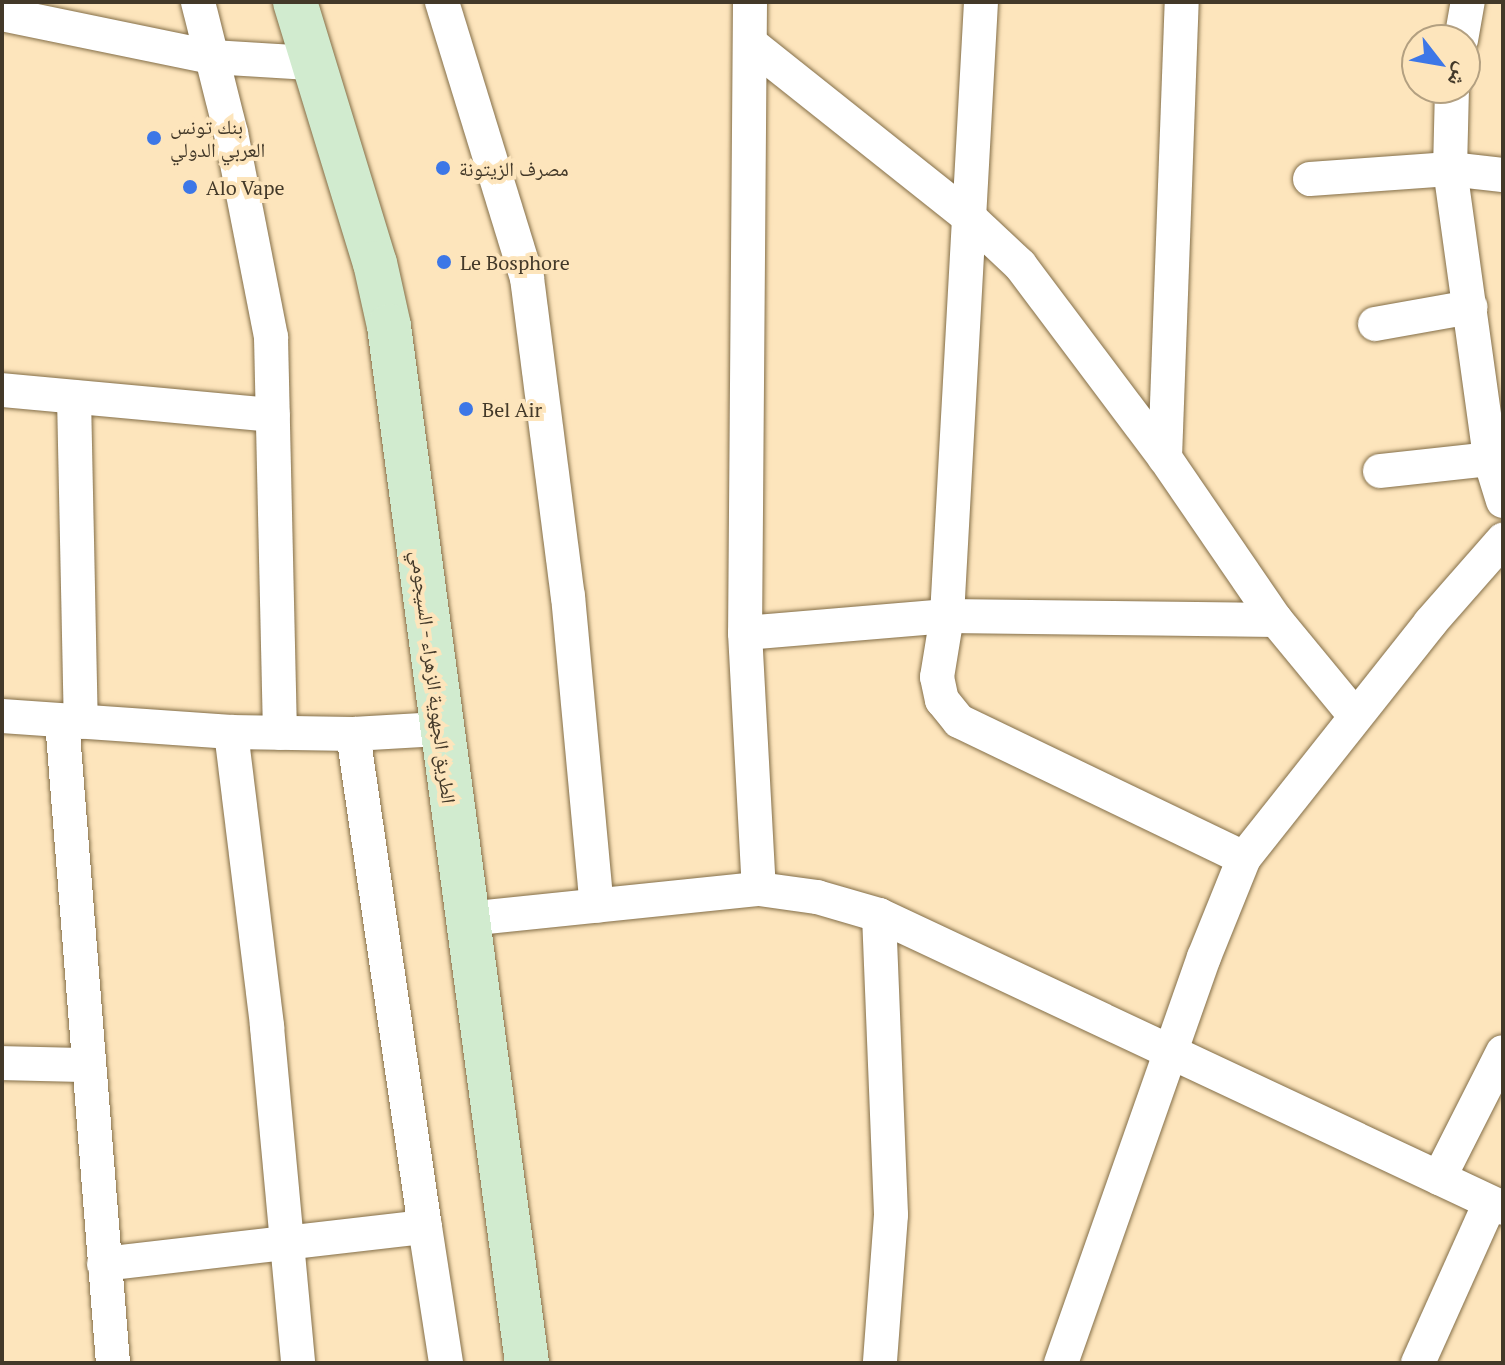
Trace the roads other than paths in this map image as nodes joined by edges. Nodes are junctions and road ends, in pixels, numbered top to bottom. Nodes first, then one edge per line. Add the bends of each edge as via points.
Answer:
1 (198, 2) edge
2 (295, 2) edge
3 (442, 2) edge
4 (750, 2) edge
5 (981, 2) edge
6 (1182, 2) edge
7 (1468, 2) edge
8 (2, 14) edge
9 (1464, 24) edge
10 (751, 44) junction
11 (212, 57) junction
12 (310, 63) junction
13 (1452, 104) edge
14 (1450, 169) junction
15 (1503, 175) edge
16 (1310, 179) dead end
17 (971, 219) junction
18 (1470, 307) junction
19 (1375, 324) dead end
20 (2, 390) edge
21 (74, 397) junction
22 (273, 415) junction
23 (1165, 458) junction
24 (1490, 459) junction
25 (1380, 471) dead end
26 (1503, 501) edge
27 (1503, 540) edge
28 (947, 616) junction
29 (1276, 620) junction
30 (745, 633) junction
31 (2, 716) edge
32 (1355, 716) junction
33 (72, 721) junction
34 (439, 729) junction
35 (231, 732) junction
36 (280, 733) junction
37 (353, 734) junction
38 (1244, 858) junction
39 (759, 889) junction
40 (597, 906) junction
41 (879, 915) junction
42 (467, 919) junction
43 (1170, 1051) junction
44 (1503, 1052) edge
45 (2, 1063) edge
46 (86, 1065) junction
47 (1439, 1178) junction
48 (1496, 1205) edge
49 (425, 1227) junction
50 (285, 1243) junction
51 (104, 1264) junction
52 (113, 1363) edge
53 (298, 1363) edge
54 (446, 1363) edge
55 (527, 1363) edge
56 (880, 1363) edge
57 (1061, 1363) edge
58 (1418, 1363) edge

1 - 11 street
2 - 12 main road, الطريق الجهوية الزهراء - السيجومي
3 - 40 street via 527,278 568,596
4 - 10 street
5 - 17 street
6 - 23 street
7 - 9 street
8 - 11 street
10 - 17 street
10 - 30 street
11 - 12 street
11 - 22 street via 261,276 271,337
12 - 34 main road, الطريق الجهوية الزهراء - السيجومي via 375,263 389,326
13 - 14 street
14 - 15 street
14 - 16 street
14 - 18 street
17 - 23 street via 1020,265
17 - 28 street
18 - 19 street
18 - 24 street
20 - 21 street
21 - 22 street
21 - 33 street
22 - 36 street
23 - 29 street
24 - 25 street
24 - 26 street
27 - 32 street
28 - 29 street
28 - 30 street
28 - 38 street via 937,677 942,700 959,721
29 - 32 street
30 - 39 street
31 - 33 street
32 - 38 street
33 - 35 street
33 - 46 street
34 - 37 street
34 - 42 main road, الطريق الجهوية الزهراء - السيجومي
35 - 36 street
35 - 50 street via 267,1027
36 - 37 street
37 - 49 street
38 - 43 street
39 - 40 street
39 - 41 street via 817,897
40 - 42 street
41 - 43 street
41 - 56 street via 891,1215
42 - 55 main road, الطريق الجهوية الزهراء - السيجومي
43 - 47 street
43 - 57 street
44 - 47 street
45 - 46 street
46 - 51 street
47 - 48 street
48 - 58 street
49 - 50 street
49 - 54 street
50 - 51 street
50 - 53 street
51 - 52 street

